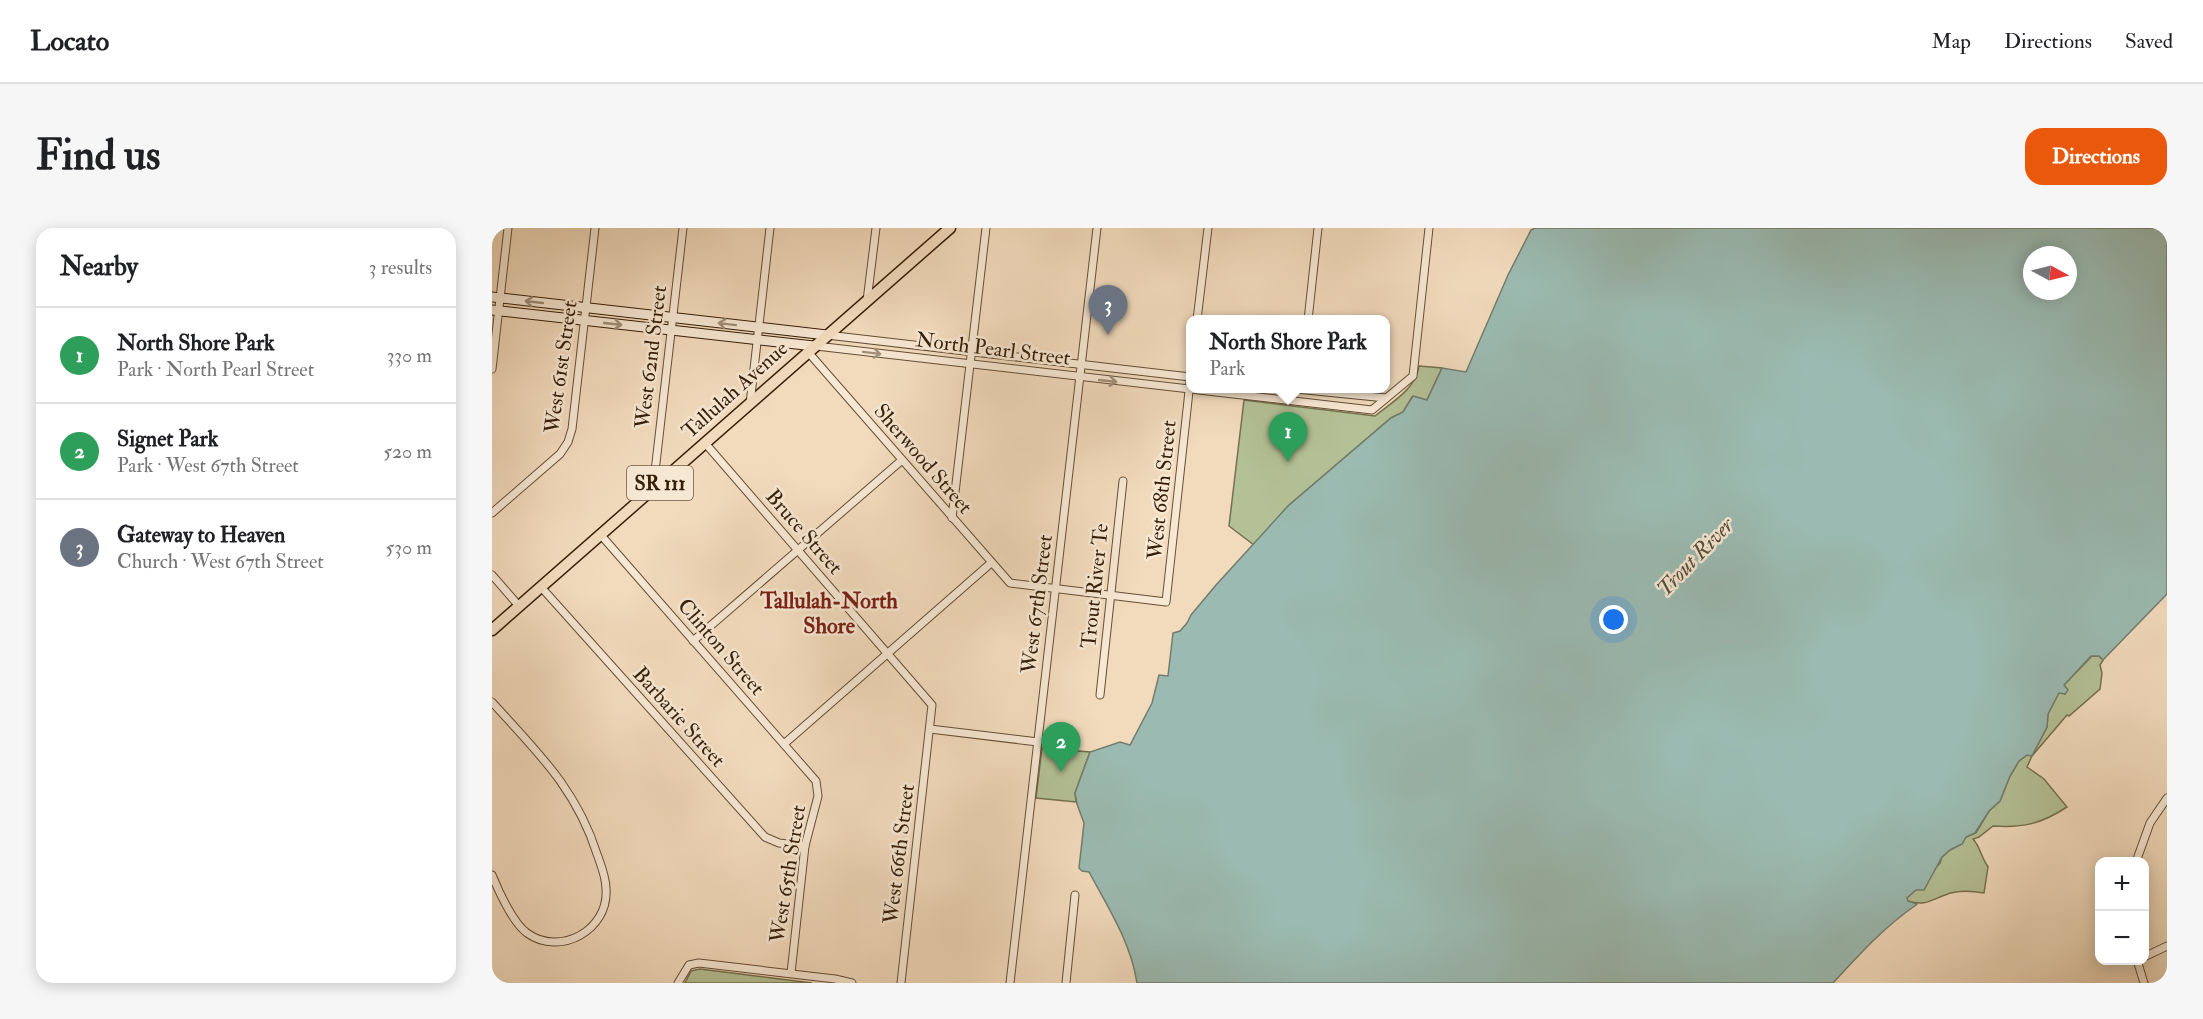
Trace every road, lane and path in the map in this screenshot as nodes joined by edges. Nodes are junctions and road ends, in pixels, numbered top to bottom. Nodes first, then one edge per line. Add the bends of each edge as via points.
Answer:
1 (507, 228) edge
2 (595, 228) edge
3 (682, 228) edge
4 (770, 228) edge
5 (876, 228) edge
6 (950, 228) edge
7 (986, 228) edge
8 (1097, 228) edge
9 (1208, 228) edge
10 (1318, 228) edge
11 (1430, 228) edge
12 (496, 297) edge
13 (867, 301) junction
14 (586, 308) junction
15 (495, 311) edge
16 (1198, 315) edge
17 (1309, 315) edge
18 (672, 317) junction
19 (585, 321) junction
20 (759, 327) junction
21 (671, 330) junction
22 (827, 335) junction
23 (757, 340) junction
24 (811, 349) junction
25 (972, 352) junction
26 (970, 365) junction
27 (1082, 365) junction
28 (492, 369) edge
29 (1186, 376) edge
30 (1080, 378) junction
31 (1186, 386) edge
32 (1189, 393) edge
33 (1238, 393) edge
34 (1300, 393) edge
35 (1338, 393) edge
36 (1386, 398) junction
37 (1299, 402) junction
38 (750, 404) junction
39 (705, 443) junction
40 (902, 460) junction
41 (1123, 481) dead end
42 (653, 489) junction
43 (492, 513) edge
44 (952, 518) junction
45 (600, 534) junction
46 (798, 549) junction
47 (991, 562) junction
48 (492, 575) edge
49 (541, 587) junction
50 (1055, 590) junction
51 (1111, 596) junction
52 (519, 606) junction
53 (492, 630) edge
54 (693, 641) junction
55 (888, 652) junction
56 (1100, 696) dead end
57 (492, 702) edge
58 (930, 729) junction
59 (1038, 742) junction
60 (784, 744) junction
61 (816, 781) joint
62 (2167, 798) edge
63 (805, 846) junction
64 (2137, 857) edge
65 (492, 875) edge
66 (1075, 895) dead end
67 (2167, 946) edge
68 (2149, 955) edge
69 (2139, 965) edge
70 (791, 973) junction
71 (678, 983) edge
72 (852, 983) edge
73 (900, 983) edge
74 (1010, 983) edge
75 (1066, 983) edge
76 (2144, 983) edge

1 - 12 street
2 - 14 street, West 61st Street
3 - 18 street, West 62nd Street
4 - 20 street
5 - 13 street
6 - 13 main road, Tallulah Avenue / SR 111
7 - 25 street
8 - 27 street, West 67th Street
9 - 16 street
10 - 17 street
11 - 36 street, North Pearl Street via 1413,376
14 -> 12 street, North Pearl Street
12 - 15 street
13 - 22 main road, Tallulah Avenue / SR 111
14 - 18 street, North Pearl Street
14 - 19 street, West 61st Street
15 - 19 street, North Pearl Street
15 - 28 street
20 -> 18 street, North Pearl Street
18 - 21 street, West 62nd Street
19 -> 21 street, North Pearl Street
19 - 43 street, West 61st Street via 568,442 560,454
20 - 22 street, North Pearl Street
20 - 23 street
21 - 23 street, North Pearl Street
21 - 42 street, West 62nd Street
22 - 24 main road, Tallulah Avenue / SR 111
22 - 25 street, North Pearl Street
23 - 24 street, North Pearl Street
23 - 38 street
24 -> 26 street, North Pearl Street
24 - 38 main road, Tallulah Avenue / SR 111
24 - 40 street, Sherwood Street
25 - 26 street
25 - 27 street, North Pearl Street
26 - 30 street, North Pearl Street
26 - 44 street
27 - 29 street, North Pearl Street
27 - 30 street, West 67th Street
30 -> 31 street, North Pearl Street
30 - 50 street, West 67th Street
32 - 51 street, West 68th Street via 1166,602
33 - 37 street, North Pearl Street
34 - 37 street
35 - 36 street
36 - 37 street, North Pearl Street via 1372,410
38 - 39 main road, Tallulah Avenue / SR 111
39 - 42 main road, Tallulah Avenue / SR 111
39 - 46 street, Bruce Street
40 - 44 street, Sherwood Street
40 - 46 street
41 - 51 street, Trout River Te
42 - 45 main road, Tallulah Avenue / SR 111
44 - 47 street, Sherwood Street
45 - 49 main road, Tallulah Avenue / SR 111
45 - 54 street, Clinton Street
46 - 54 street
46 - 55 street, Bruce Street
47 - 50 street, Sherwood Street via 1010,583
47 - 55 street
48 - 52 street
49 - 52 main road, Tallulah Avenue / SR 111
49 - 63 street, Barbarie Street via 765,837
50 - 51 street
50 - 59 street, West 67th Street
51 - 56 street, Trout River Te
52 - 53 main road, Tallulah Avenue / SR 111
54 - 60 street, Clinton Street
55 - 58 street, Bruce Street via 932,705
55 - 60 street
57 - 65 street via 560,778 590,831 607,891 605,906 584,934 562,943 542,940 524,931
58 - 59 street
58 - 73 street, West 66th Street
59 - 74 street, West 67th Street
60 - 61 street, Clinton Street
61 - 63 street, West 65th Street via 818,796
62 - 64 street via 2150,823
63 - 70 street, West 65th Street
66 - 75 street
67 - 68 street
69 - 76 street
70 - 71 street via 699,963 689,965
70 - 72 street

